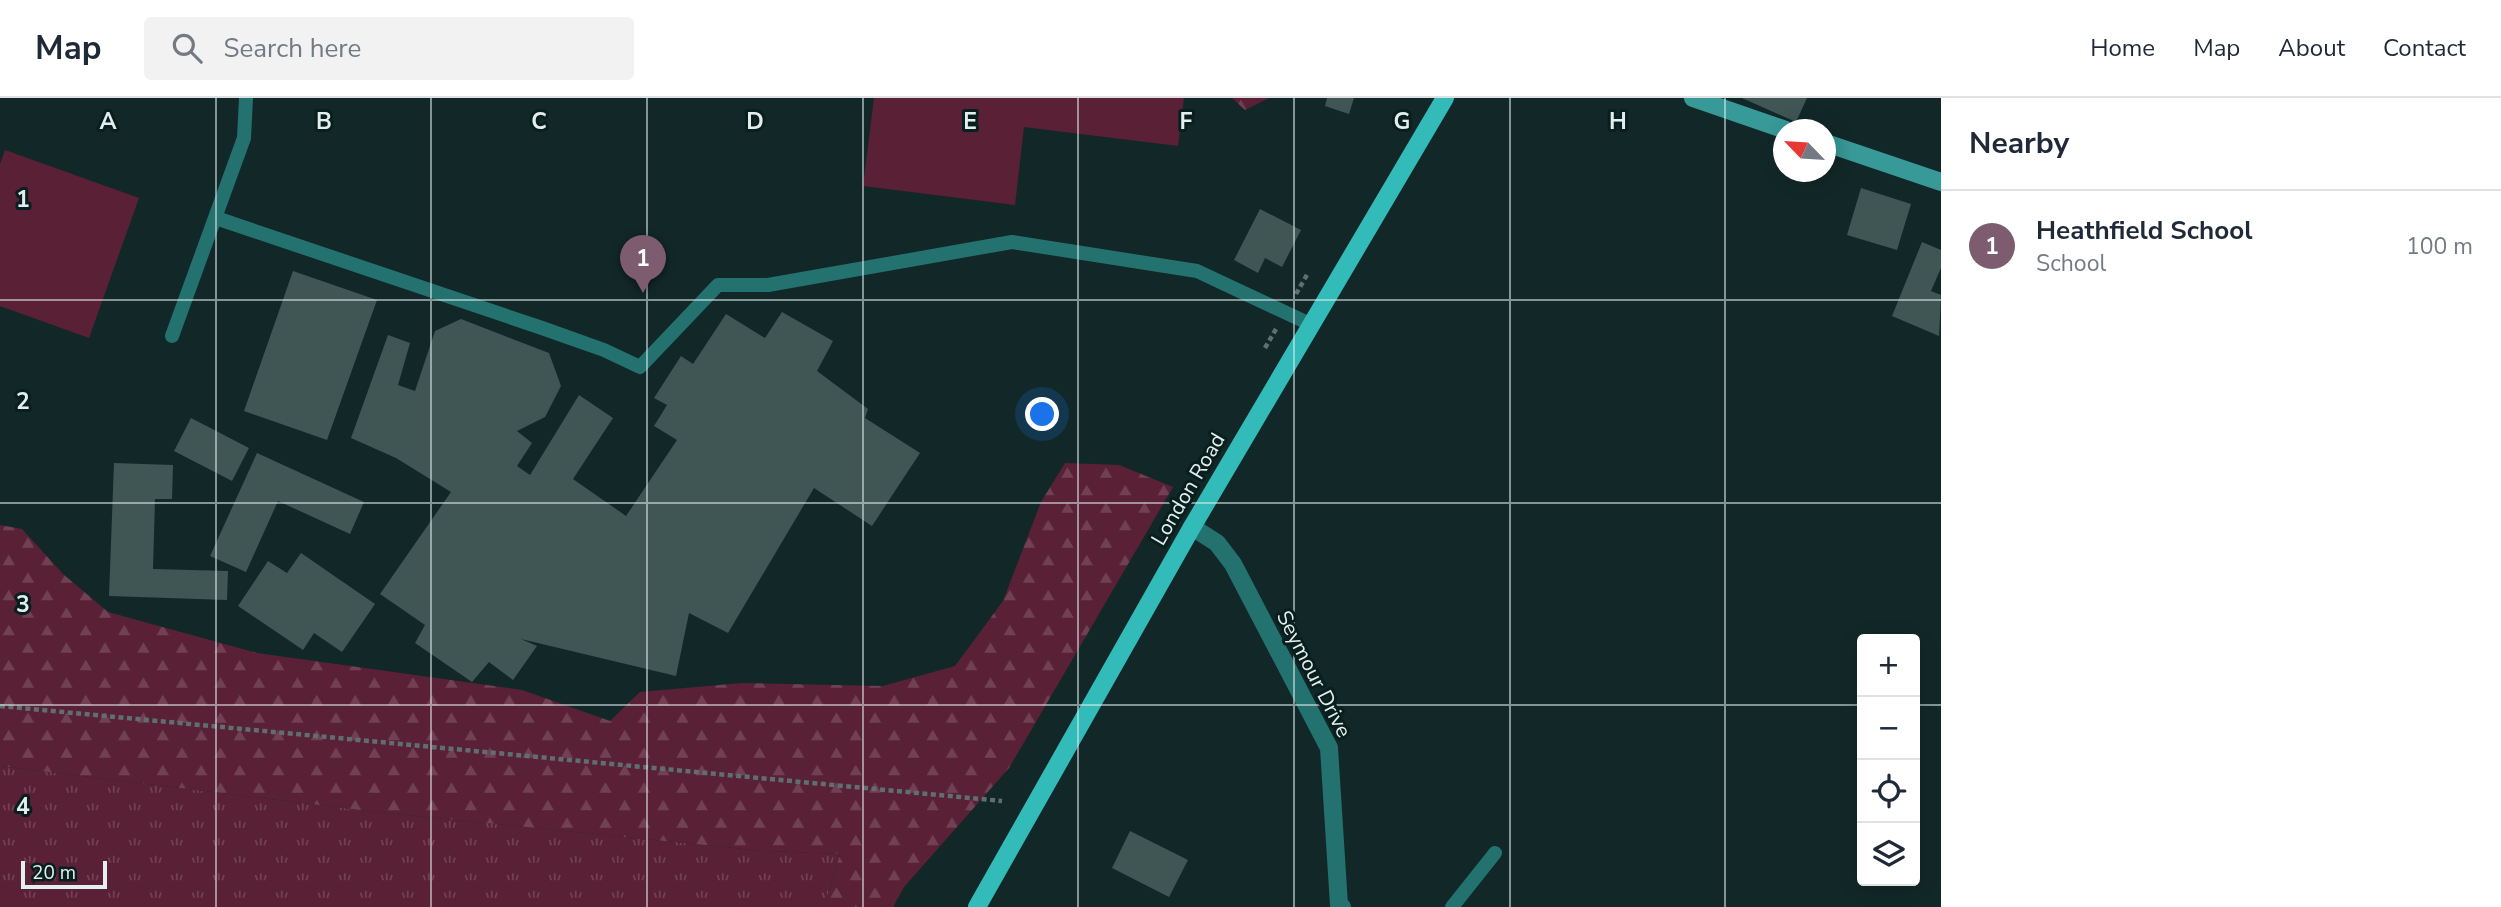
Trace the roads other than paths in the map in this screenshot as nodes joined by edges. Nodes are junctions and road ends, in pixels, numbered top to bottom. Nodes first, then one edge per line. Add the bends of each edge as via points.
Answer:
1 (247, 98) edge
2 (1446, 98) edge
3 (1693, 98) edge
4 (1773, 126) edge
5 (1836, 147) edge
6 (1941, 182) edge
7 (216, 218) junction
8 (1310, 324) junction
9 (172, 336) dead end
10 (1192, 527) junction
11 (1495, 853) dead end
12 (1337, 906) edge
13 (977, 907) edge
14 (1452, 907) edge

1 - 7 lane via 244,138
2 - 8 main road, London Road
3 - 4 main road
5 - 6 main road
7 - 8 lane via 554,332 640,367 718,285 768,285 1013,242 1197,271
7 - 9 lane
8 - 10 main road, London Road
10 - 12 street, Seymour Drive via 1217,543 1233,564 1329,748
10 - 13 main road, London Road
11 - 14 lane

